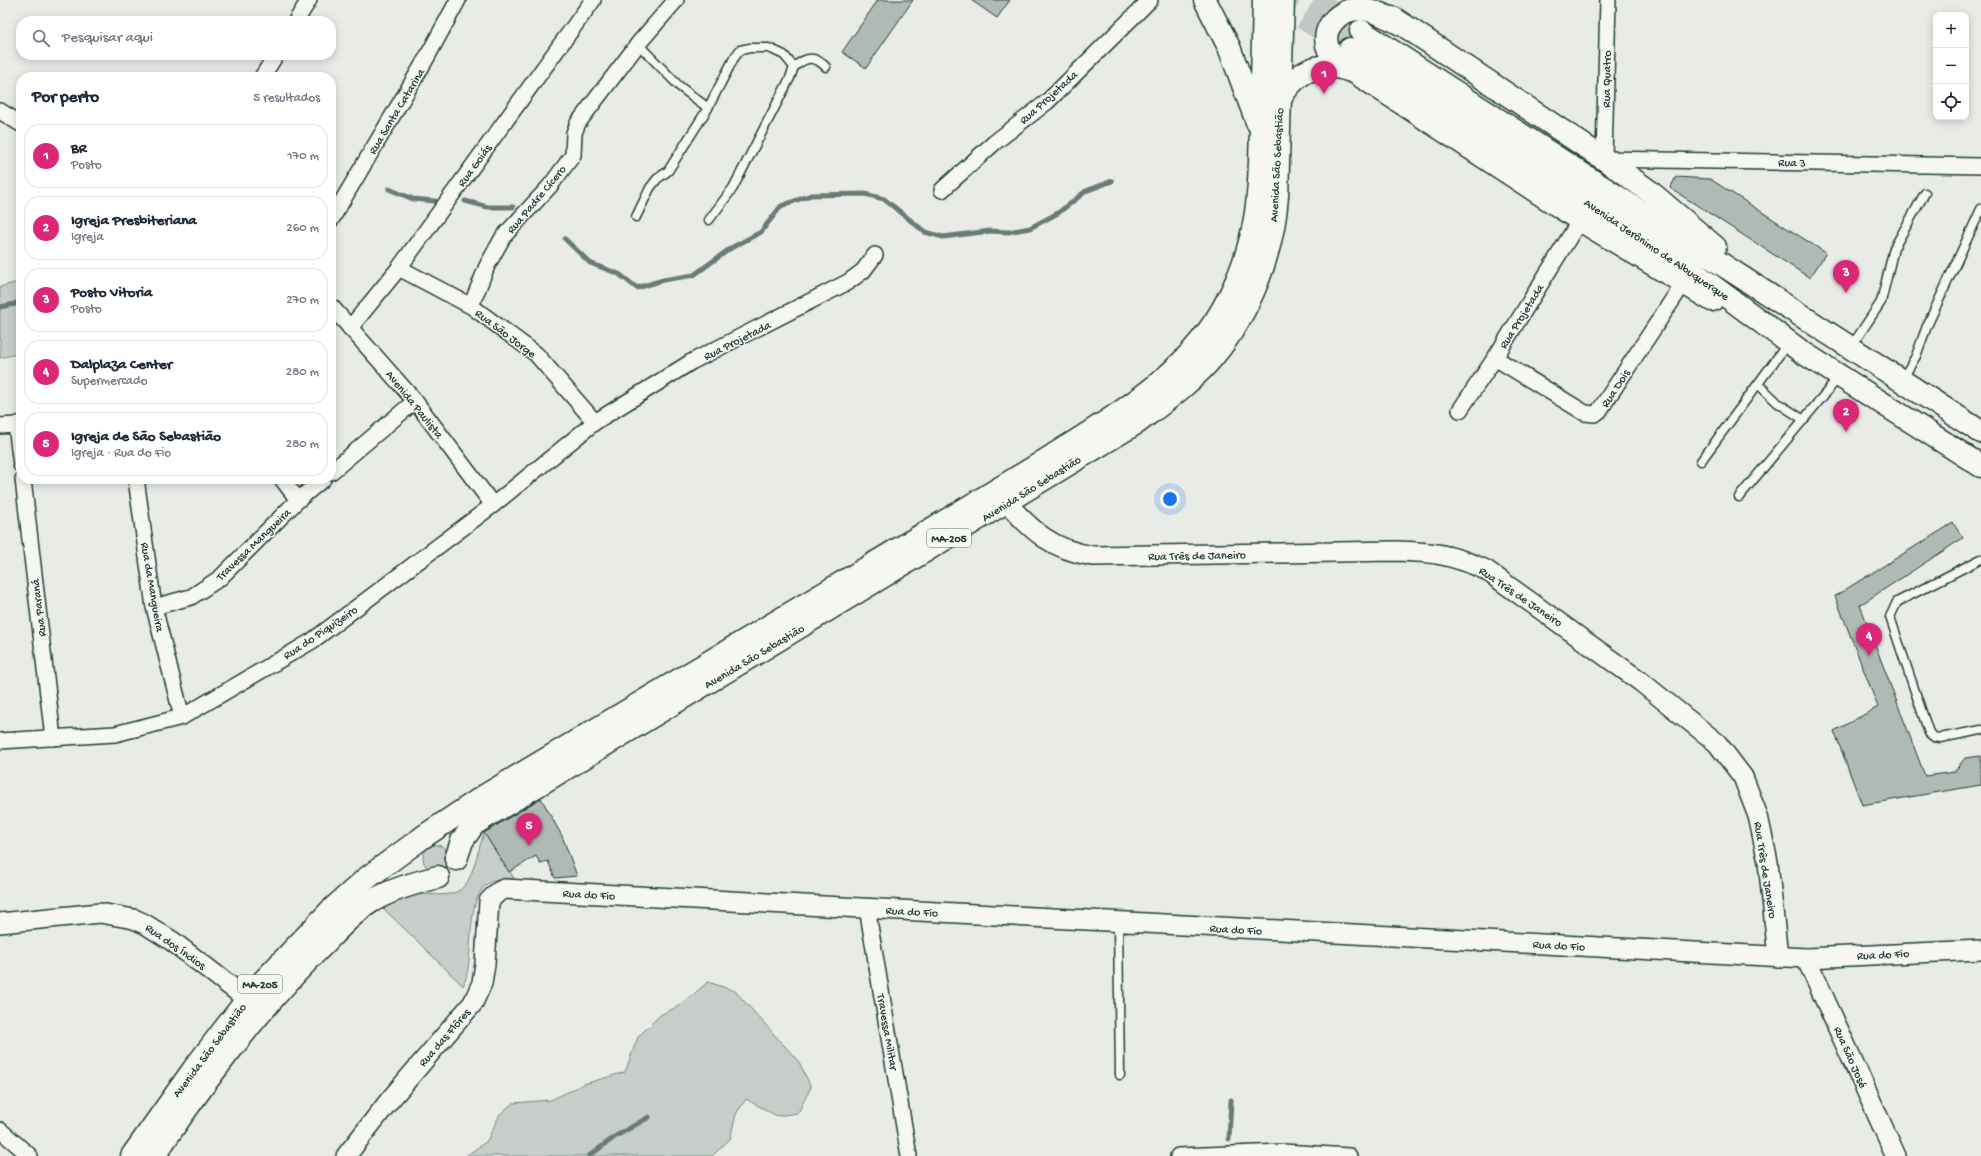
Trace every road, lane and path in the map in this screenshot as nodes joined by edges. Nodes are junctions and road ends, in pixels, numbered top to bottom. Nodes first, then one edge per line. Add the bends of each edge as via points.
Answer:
1 (309, 0) edge
2 (458, 0) edge
3 (593, 0) edge
4 (676, 0) edge
5 (1150, 0) edge
6 (1205, 0) edge
7 (1264, 0) edge
8 (1283, 0) edge
9 (1366, 0) edge
10 (1608, 0) edge
11 (299, 16) edge
12 (1405, 26) junction
13 (638, 44) junction
14 (273, 60) edge
15 (794, 67) junction
16 (826, 67) dead end
17 (265, 72) edge
18 (1356, 73) junction
19 (1280, 99) junction
20 (708, 108) junction
21 (0, 111) edge
22 (16, 121) edge
23 (1261, 134) junction
24 (1604, 159) junction
25 (1981, 166) edge
26 (942, 190) dead end
27 (1925, 193) dead end
28 (1981, 209) edge
29 (336, 212) edge
30 (636, 218) dead end
31 (709, 220) dead end
32 (1580, 220) junction
33 (875, 255) dead end
34 (400, 268) junction
35 (1683, 284) junction
36 (1782, 303) junction
37 (470, 306) junction
38 (336, 312) edge
39 (350, 328) junction
40 (1795, 347) junction
41 (1850, 348) junction
42 (1495, 358) junction
43 (1840, 376) junction
44 (1901, 381) junction
45 (1758, 384) junction
46 (415, 401) junction
47 (1460, 410) dead end
48 (1804, 420) junction
49 (595, 422) junction
50 (16, 424) edge
51 (0, 426) edge
52 (1981, 432) edge
53 (1702, 461) dead end
54 (1981, 466) edge
55 (336, 468) edge
56 (24, 484) edge
57 (137, 484) edge
58 (286, 484) edge
59 (317, 484) edge
60 (1740, 497) dead end
61 (298, 500) junction
62 (1007, 503) junction
63 (493, 506) junction
64 (1981, 559) edge
65 (154, 607) junction
66 (182, 717) junction
67 (1981, 730) edge
68 (53, 738) junction
69 (0, 741) edge
70 (421, 839) junction
71 (456, 859) junction
72 (438, 877) junction
73 (492, 896) joint
74 (867, 908) junction
75 (1118, 922) junction
76 (0, 923) edge
77 (1981, 950) edge
78 (1778, 957) junction
79 (1806, 958) junction
80 (247, 999) junction
81 (1120, 1075) dead end
82 (0, 1130) edge
83 (30, 1156) edge
84 (132, 1156) edge
85 (154, 1156) edge
86 (346, 1156) edge
87 (909, 1156) edge
88 (1178, 1156) edge
89 (1349, 1156) edge
90 (1896, 1156) edge

1 - 11 street
2 - 29 street, Rua Santa Catarina
3 - 34 street, Rua Goiás
4 - 13 street, Rua Padre Cícero
5 - 26 street, Rua Projetada via 1047,102 994,143
6 - 23 main road via 1229,47
7 - 23 main road, Avenida São Sebastião
8 - 19 main road, Avenida São Sebastião
9 - 12 main road
10 - 24 street, Rua Quatro
12 - 18 main road via 1370,10 1350,10 1337,16 1329,28 1328,48
12 - 24 main road
13 - 20 lane via 679,86
13 - 37 street, Rua Padre Cícero via 578,123 574,133 573,154 550,186 503,237
14 - 17 street
15 - 16 lane via 803,59 811,58 820,60
15 - 20 lane via 784,55 769,48 740,50
15 - 31 lane via 733,188
18 - 19 main road via 1335,66 1310,70 1292,81
18 - 32 main road
19 - 62 main road, Avenida São Sebastião / MA-205 via 1277,197 1272,233 1252,295 1232,331 1212,357 1163,403 1138,422
20 - 30 lane via 668,171 650,188
21 - 22 street
23 - 70 main road, Avenida São Sebastião / MA-205 via 1259,197 1254,231 1243,266 1229,299 1208,332 1185,360 1159,384 1127,408 995,492 486,795
24 - 25 street, Rua 3
24 - 36 main road via 1649,191
27 - 41 lane via 1894,248 1881,302
28 - 44 lane via 1927,326 1916,356
32 - 35 main road
32 - 42 street, Rua Projetada
33 - 49 street, Rua Projetada via 863,271 848,282 691,362
34 - 37 street, Rua São Jorge
34 - 39 street, Rua Goiás
35 - 40 main road
35 - 42 street, Rua Dois via 1595,414 1585,413
36 - 40 main road, Avenida Jerônimo de Albuquerque via 1356,40 1684,265
36 - 41 main road, Avenida Jerônimo de Albuquerque
37 - 49 street, Rua São Jorge via 536,354
38 - 39 street, Avenida Paulista
39 - 46 street, Avenida Paulista
40 - 43 main road, Avenida Jerônimo de Albuquerque
40 - 45 lane
41 - 44 main road, Avenida Jerônimo de Albuquerque
42 - 47 street, Rua Projetada
43 - 48 lane
43 - 54 main road, Avenida Jerônimo de Albuquerque
44 - 52 main road, Avenida Jerônimo de Albuquerque
45 - 48 lane via 1778,403
45 - 53 lane
46 - 55 street
46 - 63 street, Avenida Paulista
48 - 60 lane
49 - 63 street, Rua do Piquizeiro
50 - 51 street
56 - 68 street, Rua Paraná
57 - 65 street, Rua da Mangueira
58 - 61 street
59 - 61 street, Travessa Mangueira
61 - 65 street, Travessa Mangueira via 220,578 191,597
62 - 71 main road, Avenida São Sebastião / MA-205 via 474,824 466,834
62 - 78 street, Rua Três de Janeiro via 1028,527 1040,536 1056,545 1093,556 1433,552 1462,559 1486,570 1640,681 1717,744 1743,777 1758,816 1768,862
63 - 66 street, Rua do Piquizeiro via 312,640
64 - 67 lane via 1896,602 1890,617 1929,734 1934,738 1940,738
65 - 66 street, Rua da Mangueira
66 - 68 street, Rua do Piquizeiro via 115,734
68 - 69 street, Rua do Piquizeiro
70 - 71 main road via 437,834 444,836 454,846
70 - 72 main road via 413,852 415,866 424,875
70 - 80 main road, Avenida São Sebastião / MA-205 via 367,878 330,911
71 - 72 main road via 450,871
72 - 85 main road, Avenida São Sebastião / MA-205 via 384,894 360,909 335,932 266,1006 209,1078
73 - 74 street, Rua do Fio via 504,889
73 - 86 street, Rua das Flôres via 488,908 482,983 473,1003 389,1101
74 - 75 street, Rua do Fio
74 - 87 street, Travessa Militar
75 - 78 street, Rua do Fio
75 - 81 lane
76 - 80 street, Rua dos Índios via 100,913 134,919 172,941
77 - 79 street, Rua do Fio
78 - 79 street, Rua do Fio
79 - 90 street, Rua São José
80 - 84 main road, Avenida São Sebastião / MA-205
82 - 83 street
88 - 89 street via 1283,1152

